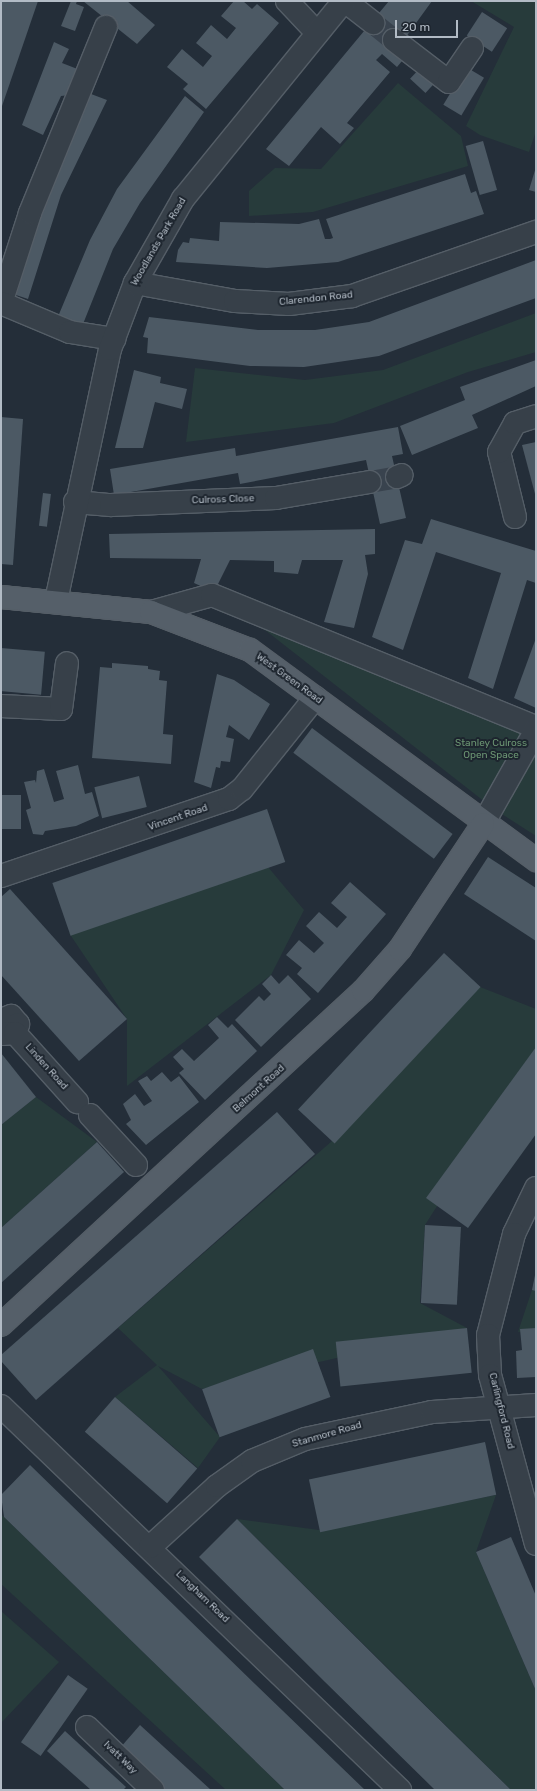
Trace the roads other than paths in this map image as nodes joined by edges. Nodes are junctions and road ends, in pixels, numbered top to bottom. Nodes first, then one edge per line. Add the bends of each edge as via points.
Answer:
1 (287, 1) edge
2 (344, 1) edge
3 (373, 23) tunnel mouth
4 (106, 27) dead end
5 (317, 33) junction
6 (394, 40) tunnel mouth
7 (472, 48) dead end
8 (536, 232) edge
9 (135, 283) junction
10 (1, 303) edge
11 (114, 339) junction
12 (536, 416) edge
13 (370, 482) tunnel mouth
14 (75, 502) junction
15 (514, 517) dead end
16 (1, 597) edge
17 (56, 602) junction
18 (151, 612) junction
19 (67, 663) dead end
20 (315, 698) junction
21 (1, 706) edge
22 (536, 729) edge
23 (483, 824) junction
24 (536, 860) edge
25 (1, 876) edge
26 (4, 1024) edge
27 (136, 1165) dead end
28 (536, 1188) edge
29 (1, 1324) edge
30 (536, 1405) edge
31 (1, 1406) edge
32 (499, 1408) junction
33 (536, 1544) edge
34 (150, 1547) junction
35 (87, 1727) dead end
36 (153, 1790) edge
37 (400, 1790) edge

1 - 5 street
2 - 3 street
2 - 5 street, Woodlands Park Road
4 - 10 street via 30,213
5 - 9 street, Woodlands Park Road via 183,199
6 - 7 street via 449,82
8 - 9 street, Clarendon Road via 352,296 289,304 234,301
9 - 11 street, Woodlands Park Road
10 - 11 street via 70,332
11 - 14 street, Woodlands Park Road
12 - 15 street via 515,423 498,452
13 - 14 street, Culross Close via 276,498 111,504
14 - 17 street, Woodlands Park Road
16 - 17 main road, West Green Road
17 - 18 main road, West Green Road
18 - 20 main road, West Green Road via 250,650
18 - 22 street via 212,594
19 - 21 street via 61,709
20 - 23 main road, West Green Road
20 - 25 street, Vincent Road via 242,789 229,799
22 - 23 street
23 - 24 main road, West Green Road
23 - 29 main road, Belmont Road via 400,948 363,991
26 - 27 street, Linden Road
28 - 32 street, Carlingford Road via 514,1234 488,1335 490,1375
30 - 32 street, Stanmore Road
31 - 34 street, Langham Road
32 - 33 street, Carlingford Road
32 - 34 street, Stanmore Road via 432,1412 305,1439 252,1461 217,1486
34 - 37 street, Langham Road
35 - 36 street, Ivatt Way

